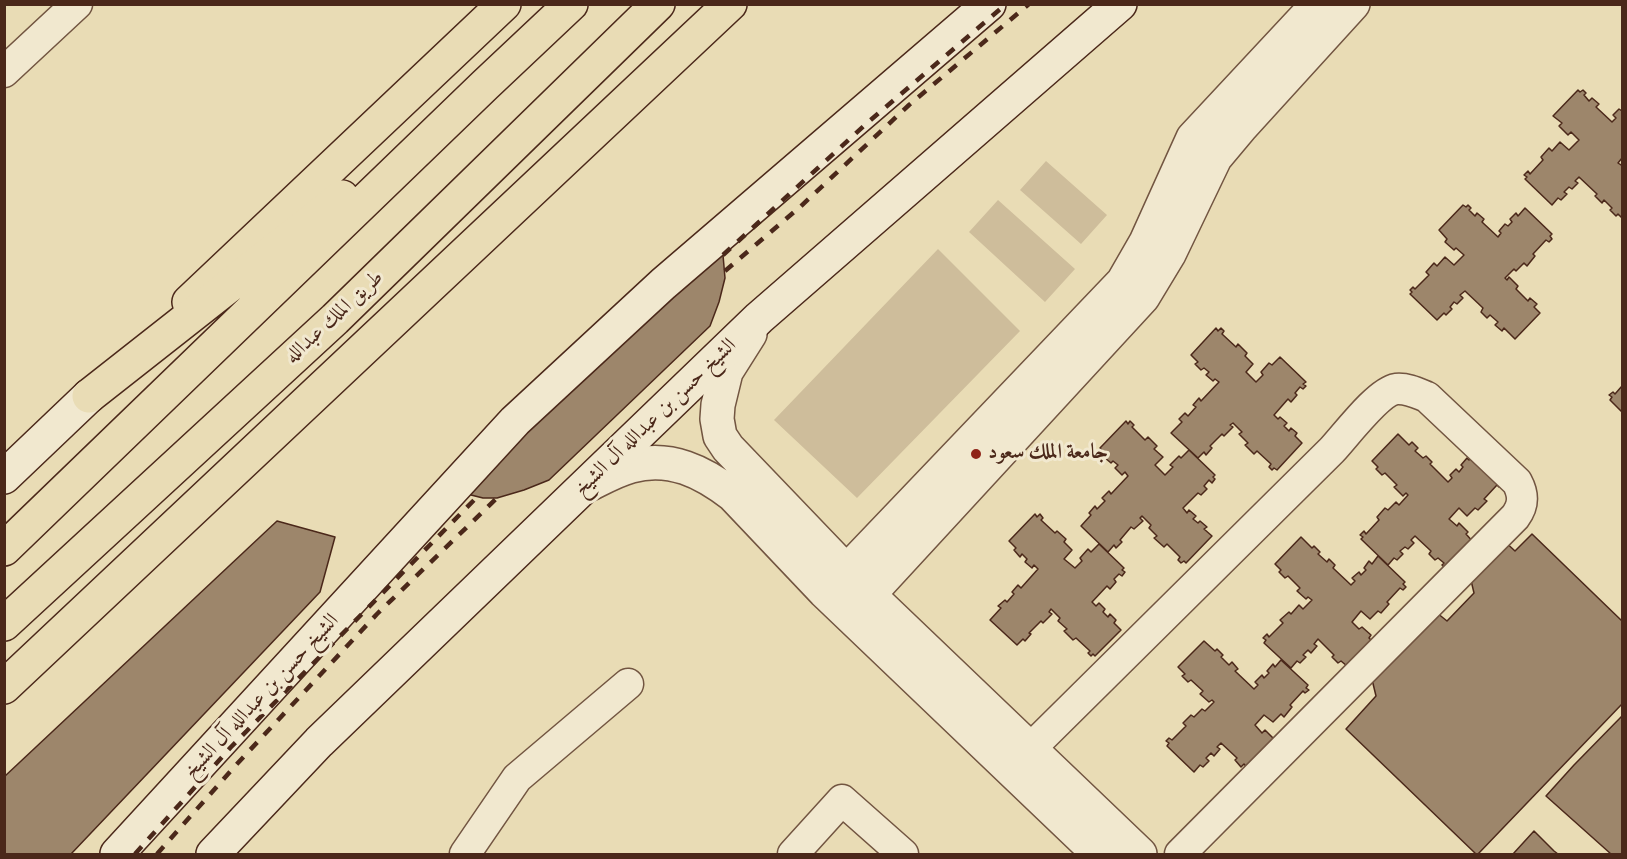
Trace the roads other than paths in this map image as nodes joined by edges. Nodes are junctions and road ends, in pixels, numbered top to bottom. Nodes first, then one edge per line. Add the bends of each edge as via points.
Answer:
1 (77, 4) edge
2 (504, 4) edge
3 (571, 4) edge
4 (658, 4) edge
5 (730, 4) edge
6 (989, 4) edge
7 (1120, 4) edge
8 (1318, 4) edge
9 (1353, 4) edge
10 (4, 72) edge
11 (485, 85) junction
12 (1204, 148) junction
13 (759, 318) junction
14 (89, 396) junction
15 (4, 477) edge
16 (588, 485) junction
17 (4, 549) edge
18 (847, 593) junction
19 (4, 624) edge
20 (627, 684) dead end
21 (4, 687) edge
22 (1030, 749) junction
23 (117, 855) edge
24 (213, 855) edge
25 (465, 855) edge
26 (793, 855) edge
27 (903, 855) edge
28 (1099, 855) edge
29 (1140, 855) edge
30 (1180, 855) edge

1 - 10 street
2 - 14 main road
3 - 11 main road
4 - 19 main road, طريق الملك عبدالله via 335,319
5 - 21 main road
6 - 23 main road, الشيخ حسن بن عبدالله آل الشيخ via 663,284 515,421
7 - 13 main road, الشيخ حسن بن عبدالله آل الشيخ
8 - 12 main road
9 - 12 main road via 1241,127
11 - 14 main road
11 - 17 main road
12 - 18 main road via 1123,282
13 - 16 main road, الشيخ حسن بن عبدالله آل الشيخ
13 - 18 main road via 726,372 718,405 720,436
14 - 15 main road
16 - 18 main road via 630,466 648,463 670,463 701,473 733,495
16 - 24 main road, الشيخ حسن بن عبدالله آل الشيخ via 319,742
18 - 22 main road
18 - 28 main road
20 - 25 street via 517,778
22 - 29 main road
22 - 30 street via 1332,450 1377,400 1394,389 1427,397 1517,482 1522,491 1521,509
26 - 27 street via 842,800

